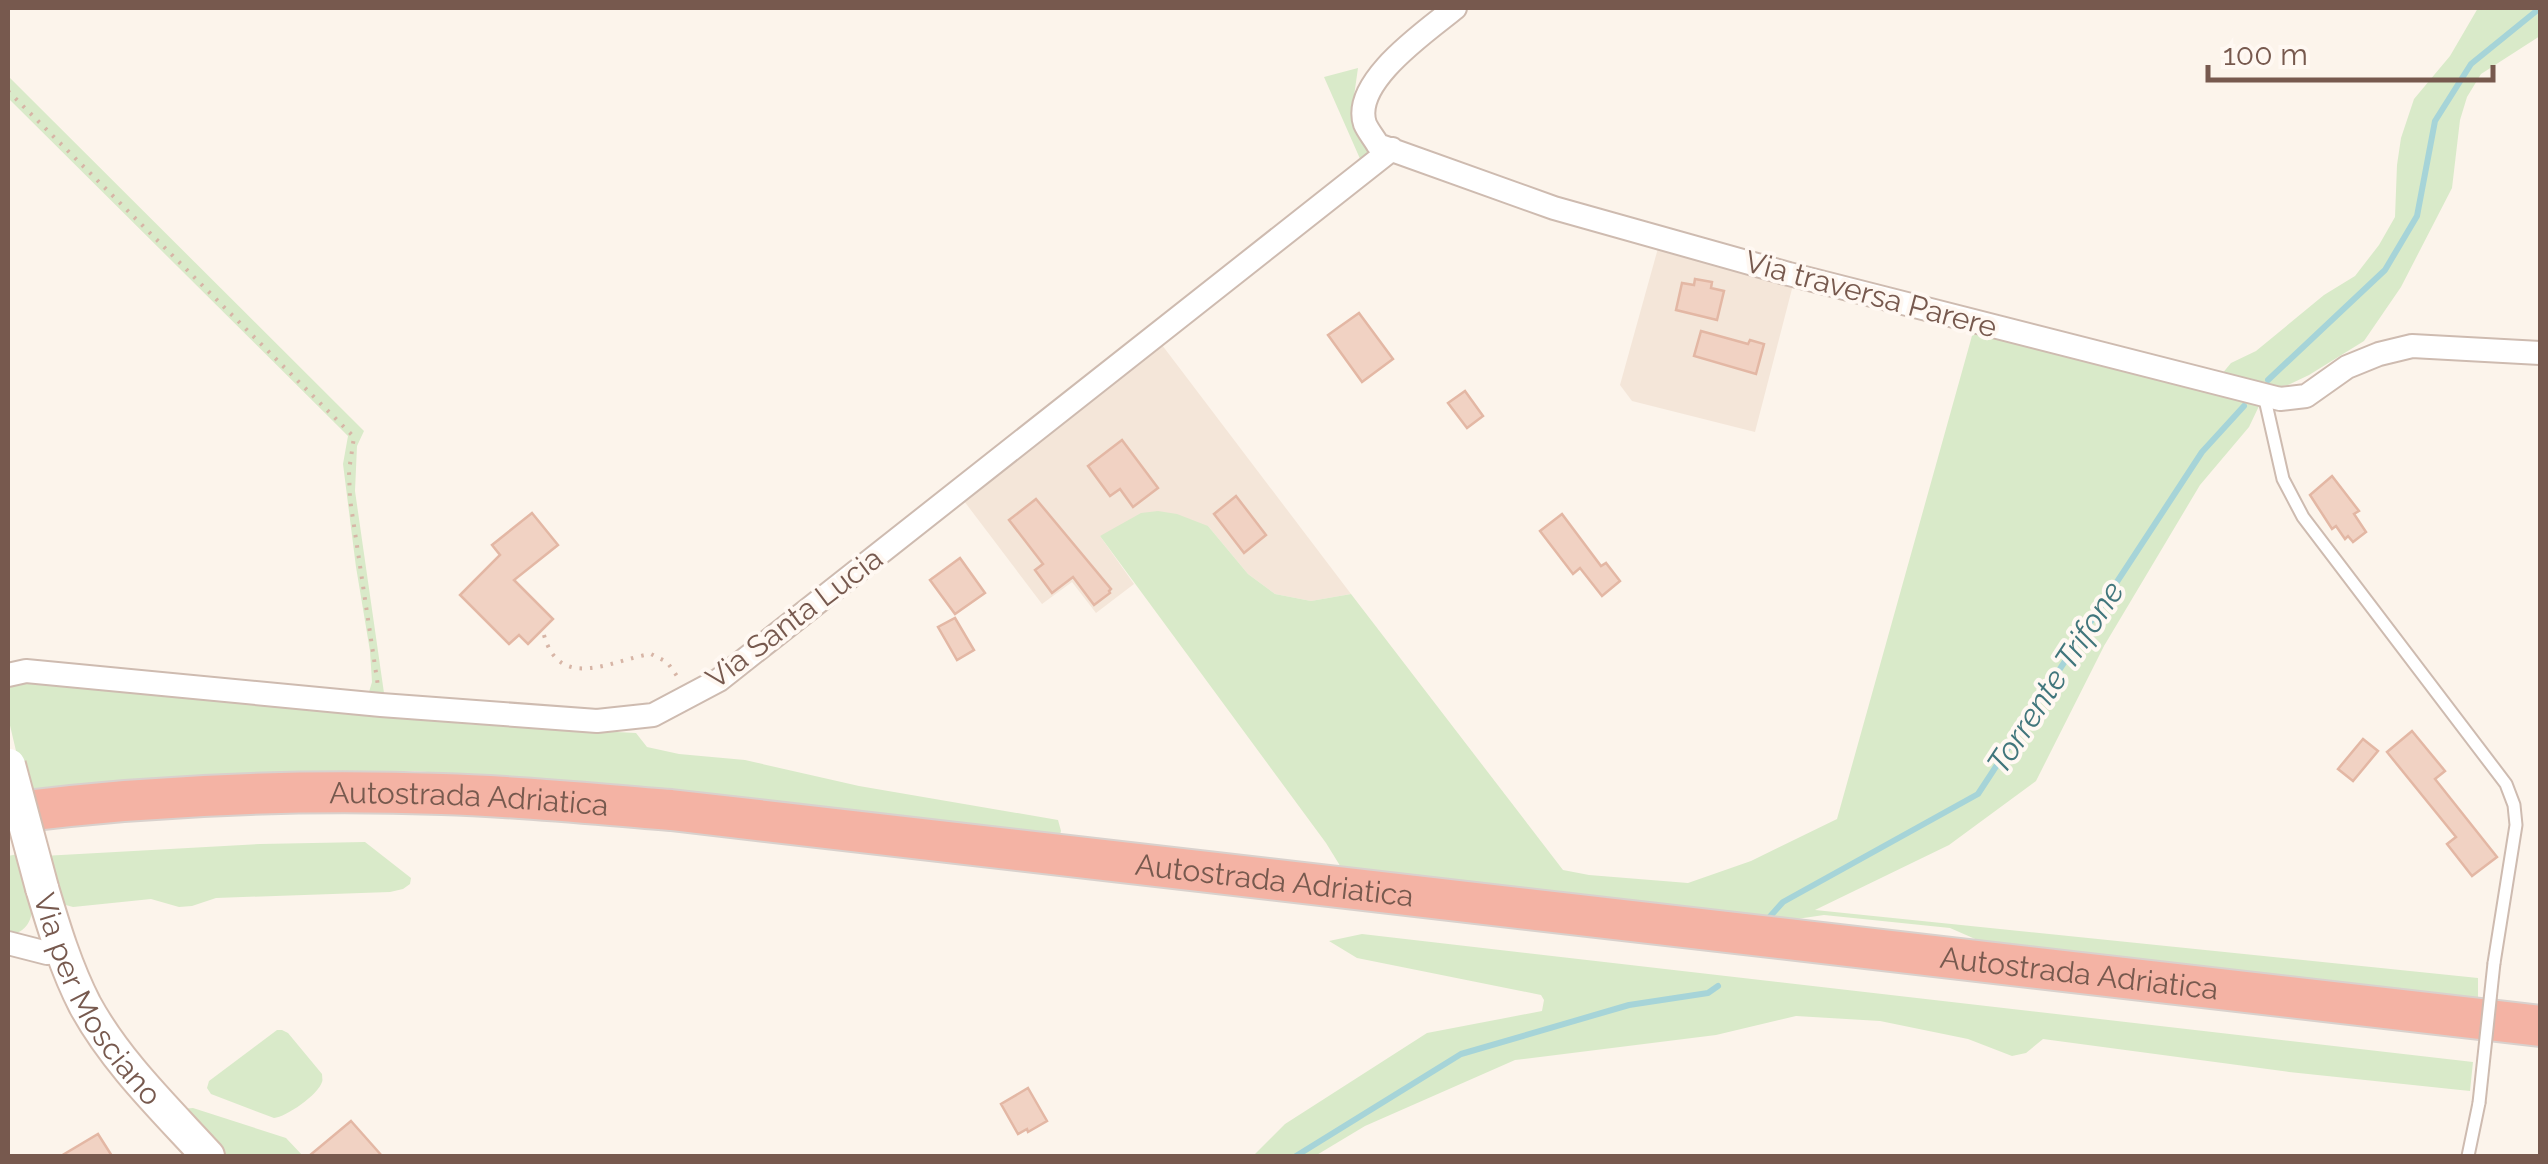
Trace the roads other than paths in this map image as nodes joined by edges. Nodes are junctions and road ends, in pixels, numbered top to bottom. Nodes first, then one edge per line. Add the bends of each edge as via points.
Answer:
1 (1455, 8) edge
2 (1392, 149) junction
3 (2540, 353) edge
4 (2264, 395) junction
5 (8, 675) edge
6 (8, 763) edge
7 (8, 813) edge
8 (8, 839) edge
9 (8, 943) edge
10 (61, 952) junction
11 (2540, 1026) edge
12 (2540, 1052) edge
13 (208, 1156) edge
14 (2468, 1156) edge

1 - 2 street via 1391,62 1366,95 1364,122 1378,145
2 - 4 street, Via traversa Parere via 1554,208
2 - 5 street, Via Santa Lucia via 719,680 654,715 597,721
3 - 4 street, Via traversa Parere via 2412,346 2347,367 2306,396
4 - 14 lane, bridge via 2283,478 2303,517 2506,784 2514,805
6 - 10 main road, Via per Mosciano, bridge
7 - 11 highway, Autostrada Adriatica via 331,792 632,807
8 - 12 highway, Autostrada Adriatica via 301,819 527,824
9 - 10 street
10 - 13 main road, Via per Mosciano via 86,1007 122,1060

